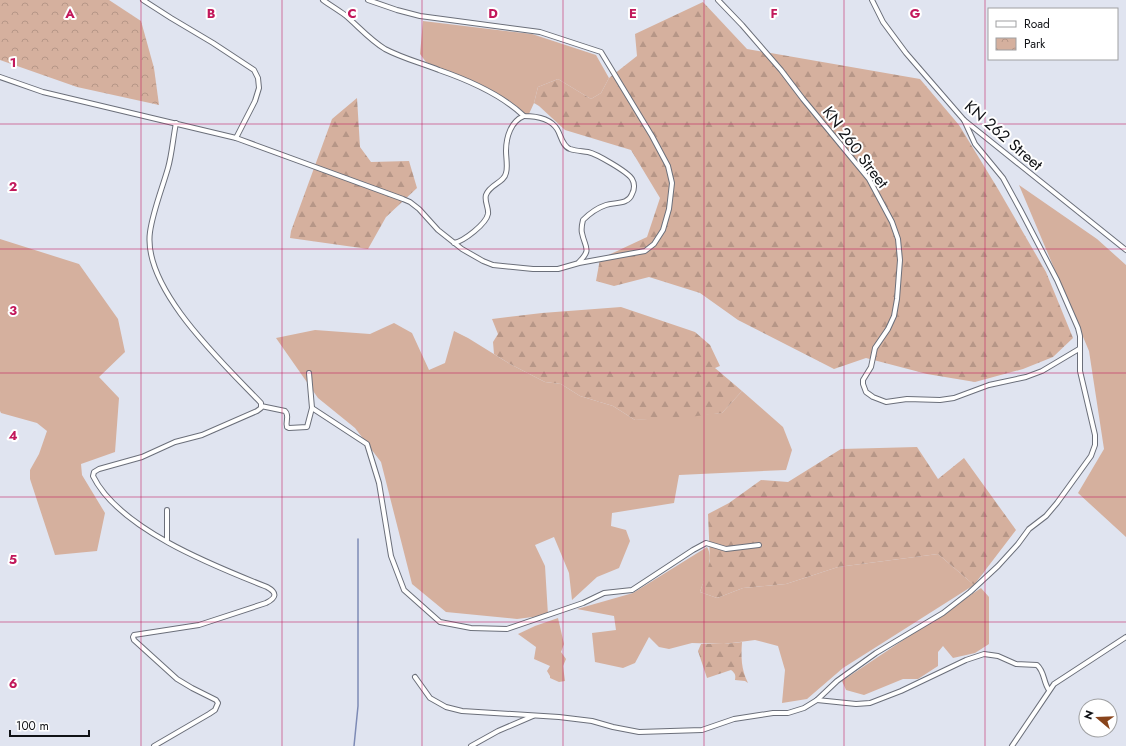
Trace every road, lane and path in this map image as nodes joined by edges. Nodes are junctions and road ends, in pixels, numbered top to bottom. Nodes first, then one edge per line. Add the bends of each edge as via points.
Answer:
1 (143, 0) edge
2 (323, 0) edge
3 (368, 0) edge
4 (718, 0) edge
5 (872, 0) edge
6 (0, 77) edge
7 (524, 116) junction
8 (964, 120) junction
9 (176, 123) junction
10 (236, 138) junction
11 (454, 243) junction
12 (1126, 250) edge
13 (579, 263) junction
14 (1079, 350) junction
15 (309, 373) dead end
16 (261, 406) junction
17 (312, 408) junction
18 (167, 510) dead end
19 (167, 540) junction
20 (759, 545) dead end
21 (1126, 637) edge
22 (415, 678) dead end
23 (1049, 690) junction
24 (817, 700) junction
25 (534, 715) junction
26 (154, 746) edge
27 (471, 746) edge
28 (1012, 746) edge

1 - 10 street via 254,70 259,88
2 - 7 street via 384,48 498,97
3 - 13 street via 420,16 540,32 601,52 652,136 668,166 672,183 663,230 654,244 645,251
4 - 14 street, KN 260 Street via 782,70 869,178 892,222 898,239 900,260 897,299 894,316 875,348 871,367 863,380 866,392 886,402 954,398 989,385 1026,377
5 - 8 street, KN 262 Street via 883,22 906,53
6 - 9 street via 43,92
7 - 11 street via 517,118 511,126 506,149 506,174 501,181 493,185 486,196 488,214 467,237 461,242
7 - 13 street via 548,120 557,128 569,149 590,152 632,180 634,188 632,196 627,201 606,205 583,220 581,232 586,255
8 - 12 street, KN 262 Street
8 - 14 street via 975,144 1003,178 1057,280 1080,336
9 - 10 street
9 - 16 street via 168,166 150,233 150,248 154,262 166,293 176,308
10 - 11 street via 410,202
11 - 13 street via 493,265 558,269
14 - 24 street via 1080,371 1095,445 1091,456 1057,503 970,592 943,613 876,653 837,681
15 - 17 street
16 - 17 street via 285,411 286,424 289,428 307,427
16 - 19 street via 257,411 202,435 175,442 142,457 94,472 96,482 124,514
17 - 20 street via 367,444 379,483 391,556 404,590 440,622 471,628 507,629 583,603 604,593 632,590 706,543 726,549
18 - 19 street
19 - 26 street via 210,564 273,590 274,596 266,603 199,625 134,635 134,640 177,679 218,702 215,710
21 - 23 street via 1065,676
22 - 25 street via 430,698 446,708
23 - 24 street via 1037,665 1016,664 998,656 984,654 870,703
23 - 28 street
24 - 25 street via 788,713 734,719 702,730 639,732 592,721
25 - 27 street

